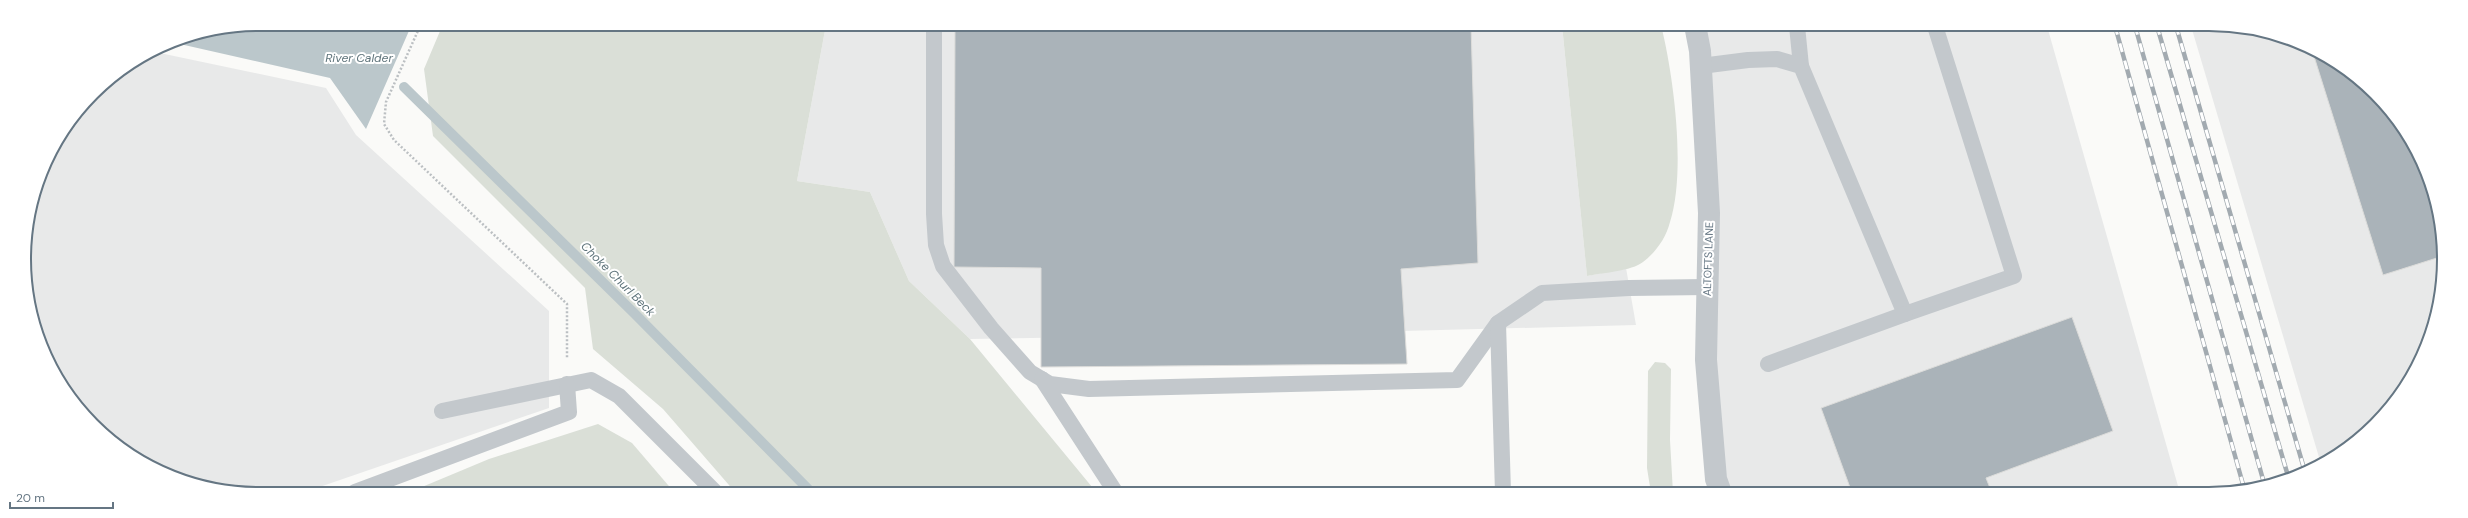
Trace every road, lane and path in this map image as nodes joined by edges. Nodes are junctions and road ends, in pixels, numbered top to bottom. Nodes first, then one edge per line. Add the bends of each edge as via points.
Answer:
1 (418, 31) edge
2 (934, 31) edge
3 (1696, 31) edge
4 (1798, 31) edge
5 (1936, 31) edge
6 (1701, 66) junction
7 (1801, 66) junction
8 (1706, 287) junction
9 (1905, 314) junction
10 (1498, 323) junction
11 (1768, 364) dead end
12 (1042, 379) junction
13 (567, 384) junction
14 (442, 411) dead end
15 (368, 487) edge
16 (710, 487) edge
17 (1112, 487) edge
18 (1503, 487) edge
19 (1720, 487) edge

1 - 13 path via 386,102 384,124 394,140 567,304
2 - 12 lane via 936,245 943,266 991,328 1030,372
3 - 6 street, ALTOFTS LANE
4 - 7 lane
5 - 9 lane via 2014,276
6 - 7 lane via 1777,59
6 - 8 street, ALTOFTS LANE via 1709,213
7 - 9 lane
8 - 10 lane via 1542,293
8 - 19 street, ALTOFTS LANE via 1706,360 1716,478
9 - 11 lane
10 - 12 lane via 1457,380 1089,388 1050,384
10 - 18 lane
12 - 17 lane
13 - 14 lane
13 - 15 lane via 569,412
13 - 16 lane via 591,380 619,396

